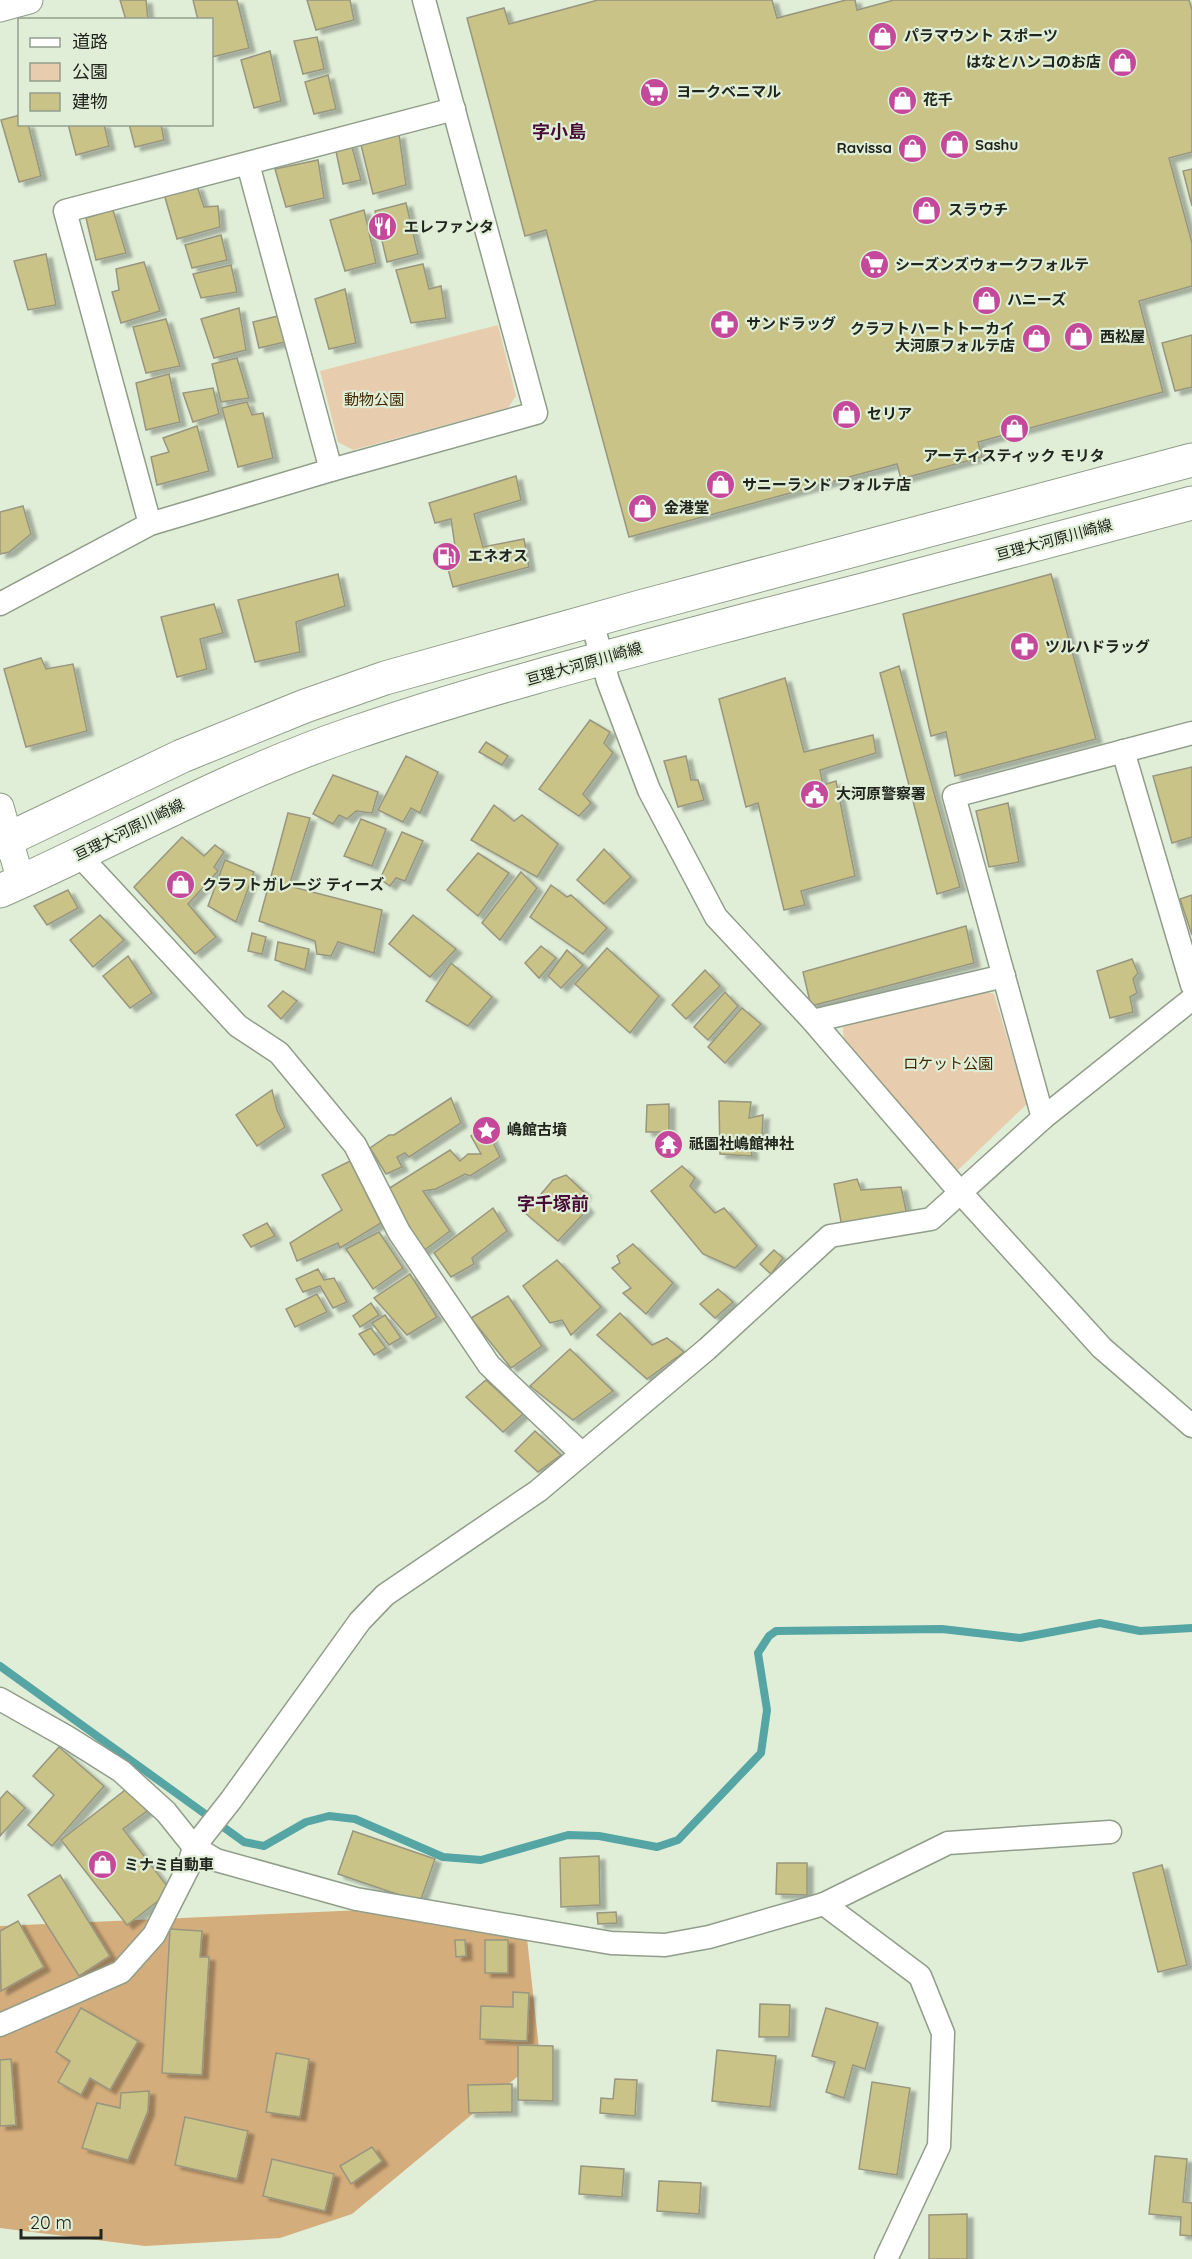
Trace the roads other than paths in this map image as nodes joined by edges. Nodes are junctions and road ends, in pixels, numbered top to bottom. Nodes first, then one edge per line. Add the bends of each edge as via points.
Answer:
1 (29, 0) edge
2 (424, 0) edge
3 (0, 8) edge
4 (454, 109) junction
5 (248, 164) junction
6 (1192, 460) edge
7 (331, 470) junction
8 (1192, 503) edge
9 (150, 524) junction
10 (0, 604) edge
11 (592, 621) junction
12 (601, 658) junction
13 (1192, 733) edge
14 (1123, 751) junction
15 (0, 807) edge
16 (4, 841) edge
17 (79, 855) junction
18 (10, 887) edge
19 (1004, 976) junction
20 (1192, 985) edge
21 (1192, 999) edge
22 (813, 1021) junction
23 (1043, 1118) junction
24 (960, 1192) junction
25 (1192, 1426) edge
26 (581, 1453) junction
27 (0, 1699) edge
28 (1110, 1832) dead end
29 (200, 1839) junction
30 (824, 1904) junction
31 (0, 2025) edge
32 (886, 2259) edge

1 - 3 street
2 - 4 street
4 - 5 street
4 - 7 street via 536,413
5 - 7 street
5 - 9 street via 65,211
6 - 11 main road
7 - 9 street
8 - 12 main road, 亘理大河原川崎線
9 - 10 street
11 - 12 street
11 - 16 main road via 385,678 305,706 182,756
12 - 17 main road, 亘理大河原川崎線 via 350,734 229,782
12 - 22 street via 649,790 716,917
13 - 14 street
14 - 19 street via 954,796
14 - 20 street
15 - 16 street
16 - 18 street
17 - 18 main road, 亘理大河原川崎線
17 - 26 street via 238,1026 279,1053 355,1145 399,1232 489,1365
19 - 22 street
19 - 23 street
21 - 23 street
22 - 24 street
23 - 24 street
24 - 25 street via 1102,1348
24 - 26 street via 931,1219 830,1236 707,1349
26 - 29 street via 538,1491 385,1595 360,1621
27 - 29 street via 121,1771
28 - 30 street via 948,1843
29 - 30 street via 216,1860 356,1899 611,1943 665,1945 709,1937
29 - 31 street via 154,1935 121,1972
30 - 32 street via 920,1976 943,2033 939,2146

